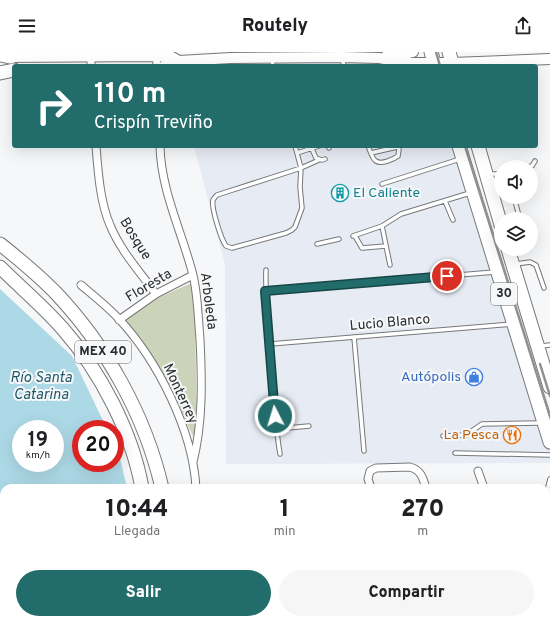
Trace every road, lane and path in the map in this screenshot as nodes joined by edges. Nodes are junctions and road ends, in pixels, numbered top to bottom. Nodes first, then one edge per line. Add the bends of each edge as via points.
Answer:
1 (386, 54) edge
2 (231, 55) edge
3 (259, 55) edge
4 (283, 55) edge
5 (309, 55) edge
6 (325, 55) edge
7 (91, 58) edge
8 (156, 58) edge
9 (550, 59) edge
10 (412, 60) edge
11 (434, 60) edge
12 (451, 60) edge
13 (180, 61) junction
14 (8, 62) edge
15 (272, 62) edge
16 (343, 62) edge
17 (175, 64) edge
18 (0, 69) edge
19 (0, 73) edge
20 (96, 148) edge
21 (160, 148) edge
22 (296, 148) edge
23 (369, 148) edge
24 (390, 148) edge
25 (398, 148) edge
26 (479, 148) edge
27 (312, 149) joint
28 (461, 152) edge
29 (297, 153) junction
30 (372, 153) junction
31 (325, 159) dead end
32 (319, 160) junction
33 (301, 168) junction
34 (486, 174) junction
35 (494, 174) edge
36 (382, 184) dead end
37 (473, 192) junction
38 (445, 201) junction
39 (497, 212) edge
40 (453, 220) dead end
41 (382, 226) junction
42 (339, 239) dead end
43 (0, 244) edge
44 (317, 244) dead end
45 (386, 246) junction
46 (510, 256) edge
47 (513, 265) junction
48 (390, 266) dead end
49 (0, 268) edge
50 (266, 270) dead end
51 (497, 272) junction
52 (193, 275) junction
53 (81, 285) dead end
54 (544, 288) dead end
55 (265, 291) junction
56 (156, 294) junction
57 (119, 320) junction
58 (514, 324) junction
59 (354, 338) junction
60 (270, 344) junction
61 (544, 345) edge
62 (550, 387) edge
63 (547, 424) edge
64 (309, 426) dead end
65 (276, 429) junction
66 (443, 436) dead end
67 (550, 442) edge
68 (364, 452) dead end
69 (455, 453) dead end
70 (280, 454) dead end
71 (550, 455) edge
72 (193, 462) junction
73 (478, 471) dead end
74 (141, 484) edge
75 (161, 484) edge
76 (196, 484) edge
77 (370, 484) edge
78 (425, 484) edge
79 (483, 484) edge

1 - 10 main road
1 - 16 main road
2 - 3 main road
2 - 13 main road
3 - 15 main road
4 - 5 main road via 298,60
4 - 15 main road
5 - 6 main road
6 - 16 main road
7 - 8 main road
7 - 14 main road
8 - 13 main road via 172,57
9 - 12 main road
10 - 11 main road
11 - 12 main road
13 - 17 main road
14 - 18 main road
14 - 19 highway
20 - 56 street, Bosque via 103,201 109,223 117,240
21 - 52 street, Arboleda via 163,175
22 - 29 lane
23 - 30 lane
24 - 30 lane
25 - 30 lane via 398,156 381,162 375,161
26 - 34 highway
27 - 29 lane
27 - 32 lane via 314,156
28 - 36 lane
28 - 37 highway, 30
29 - 33 lane
31 - 32 lane
32 - 33 lane
33 - 33 lane via 217,195 213,205 226,246 232,248 292,230 302,208
34 - 35 lane
34 - 39 highway
37 - 38 lane
37 - 51 highway, 30
38 - 40 lane
38 - 41 lane via 401,214
41 - 45 lane
41 - 45 lane via 354,236 362,248
42 - 44 lane
43 - 75 highway, MEX 40 via 54,292 81,322 104,354 125,389 142,426
45 - 48 lane
46 - 47 highway, 30
47 - 54 lane via 530,262 536,265
47 - 61 highway, 30
49 - 74 highway, MEX 40 via 63,329 85,357 122,424
50 - 55 lane
51 - 55 lane
51 - 58 highway, 30
52 - 56 street, Floresta
52 - 72 street, Arboleda via 198,300 200,422
53 - 57 street, Monterrey
55 - 60 lane
56 - 57 street, Floresta
57 - 72 street, Monterrey via 146,354 164,384 187,440
58 - 59 lane, Lucio Blanco
58 - 63 highway, 30
59 - 60 lane, Lucio Blanco
59 - 68 lane
60 - 65 lane
61 - 62 highway, 30
63 - 66 lane via 482,424 466,435
63 - 67 highway, 30
64 - 65 lane
65 - 70 lane
69 - 71 lane
72 - 76 street, Monterrey
73 - 79 street
77 - 78 street via 370,470 410,467 421,473

